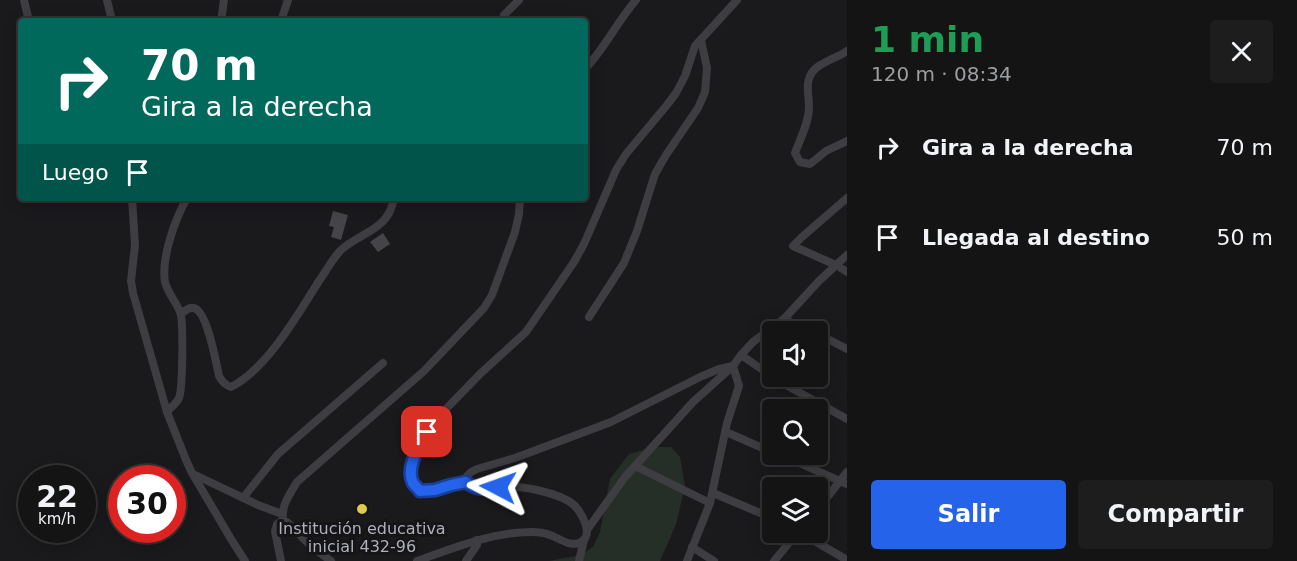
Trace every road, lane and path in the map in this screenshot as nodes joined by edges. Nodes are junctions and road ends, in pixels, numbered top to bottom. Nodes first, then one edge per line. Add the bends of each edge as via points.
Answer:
1 (24, 0) edge
2 (107, 0) edge
3 (224, 0) edge
4 (288, 0) edge
5 (519, 0) edge
6 (636, 0) edge
7 (737, 0) edge
8 (504, 15) dead end
9 (28, 18) edge
10 (111, 18) edge
11 (221, 18) edge
12 (282, 18) edge
13 (701, 39) junction
14 (847, 51) edge
15 (588, 65) edge
16 (847, 141) edge
17 (847, 198) edge
18 (132, 201) edge
19 (186, 201) edge
20 (393, 201) edge
21 (520, 201) edge
22 (847, 255) edge
23 (836, 265) junction
24 (847, 272) edge
25 (181, 314) junction
26 (589, 317) dead end
27 (784, 319) junction
28 (788, 321) edge
29 (828, 340) edge
30 (847, 350) edge
31 (741, 355) junction
32 (383, 363) dead end
33 (733, 366) junction
34 (167, 412) junction
35 (847, 419) edge
36 (726, 432) junction
37 (762, 448) edge
38 (805, 465) edge
39 (634, 466) junction
40 (847, 472) edge
41 (192, 473) junction
42 (466, 482) junction
43 (844, 482) edge
44 (713, 493) junction
45 (243, 498) junction
46 (828, 499) edge
47 (710, 503) junction
48 (762, 514) edge
49 (283, 517) junction
50 (587, 530) junction
51 (585, 538) junction
52 (477, 540) junction
53 (789, 543) edge
54 (817, 543) edge
55 (692, 547) junction
56 (847, 560) edge
57 (245, 561) edge
58 (281, 561) edge
59 (331, 561) edge
60 (417, 561) edge
61 (466, 561) edge
62 (579, 561) edge
63 (687, 561) edge
64 (714, 561) edge
65 (774, 561) edge

1 - 9 street
2 - 10 street
3 - 11 street
4 - 12 street
5 - 8 street
6 - 15 street
7 - 13 street
13 - 26 street via 707,68 705,92 655,174 624,263
13 - 42 street via 676,93 626,154 584,244 526,332 460,394 427,432 414,458 413,483 420,491
14 - 16 street via 812,72 808,82 808,114 795,153 800,162 810,164
17 - 23 street via 793,246
18 - 34 street via 135,245 131,281
19 - 25 street via 164,264 165,282
20 - 25 street via 385,220 337,254 284,334 237,385 226,386 219,376 200,313 191,308
21 - 49 street via 515,232 484,308 424,370 297,482 286,499
22 - 23 street
23 - 24 street
23 - 27 street
25 - 34 street via 179,399
27 - 28 street
27 - 31 street
29 - 30 street
31 - 33 street
31 - 35 street
32 - 45 street via 278,454
33 - 36 street via 739,386
33 - 39 street via 693,402
33 - 42 street via 700,377 611,422 477,469
34 - 41 street
36 - 37 street
36 - 44 street
38 - 43 street
39 - 47 street
39 - 50 street
40 - 43 street
41 - 45 street
41 - 57 street
42 - 50 street via 473,488 518,487 564,499 584,518
43 - 46 street
44 - 47 street
44 - 48 street
45 - 49 street
47 - 55 street
49 - 58 street via 275,531
49 - 59 street
50 - 51 street
51 - 52 street via 574,544 533,532
51 - 62 street
52 - 60 street
52 - 61 street
53 - 65 street
54 - 56 street
55 - 63 street
55 - 64 street

